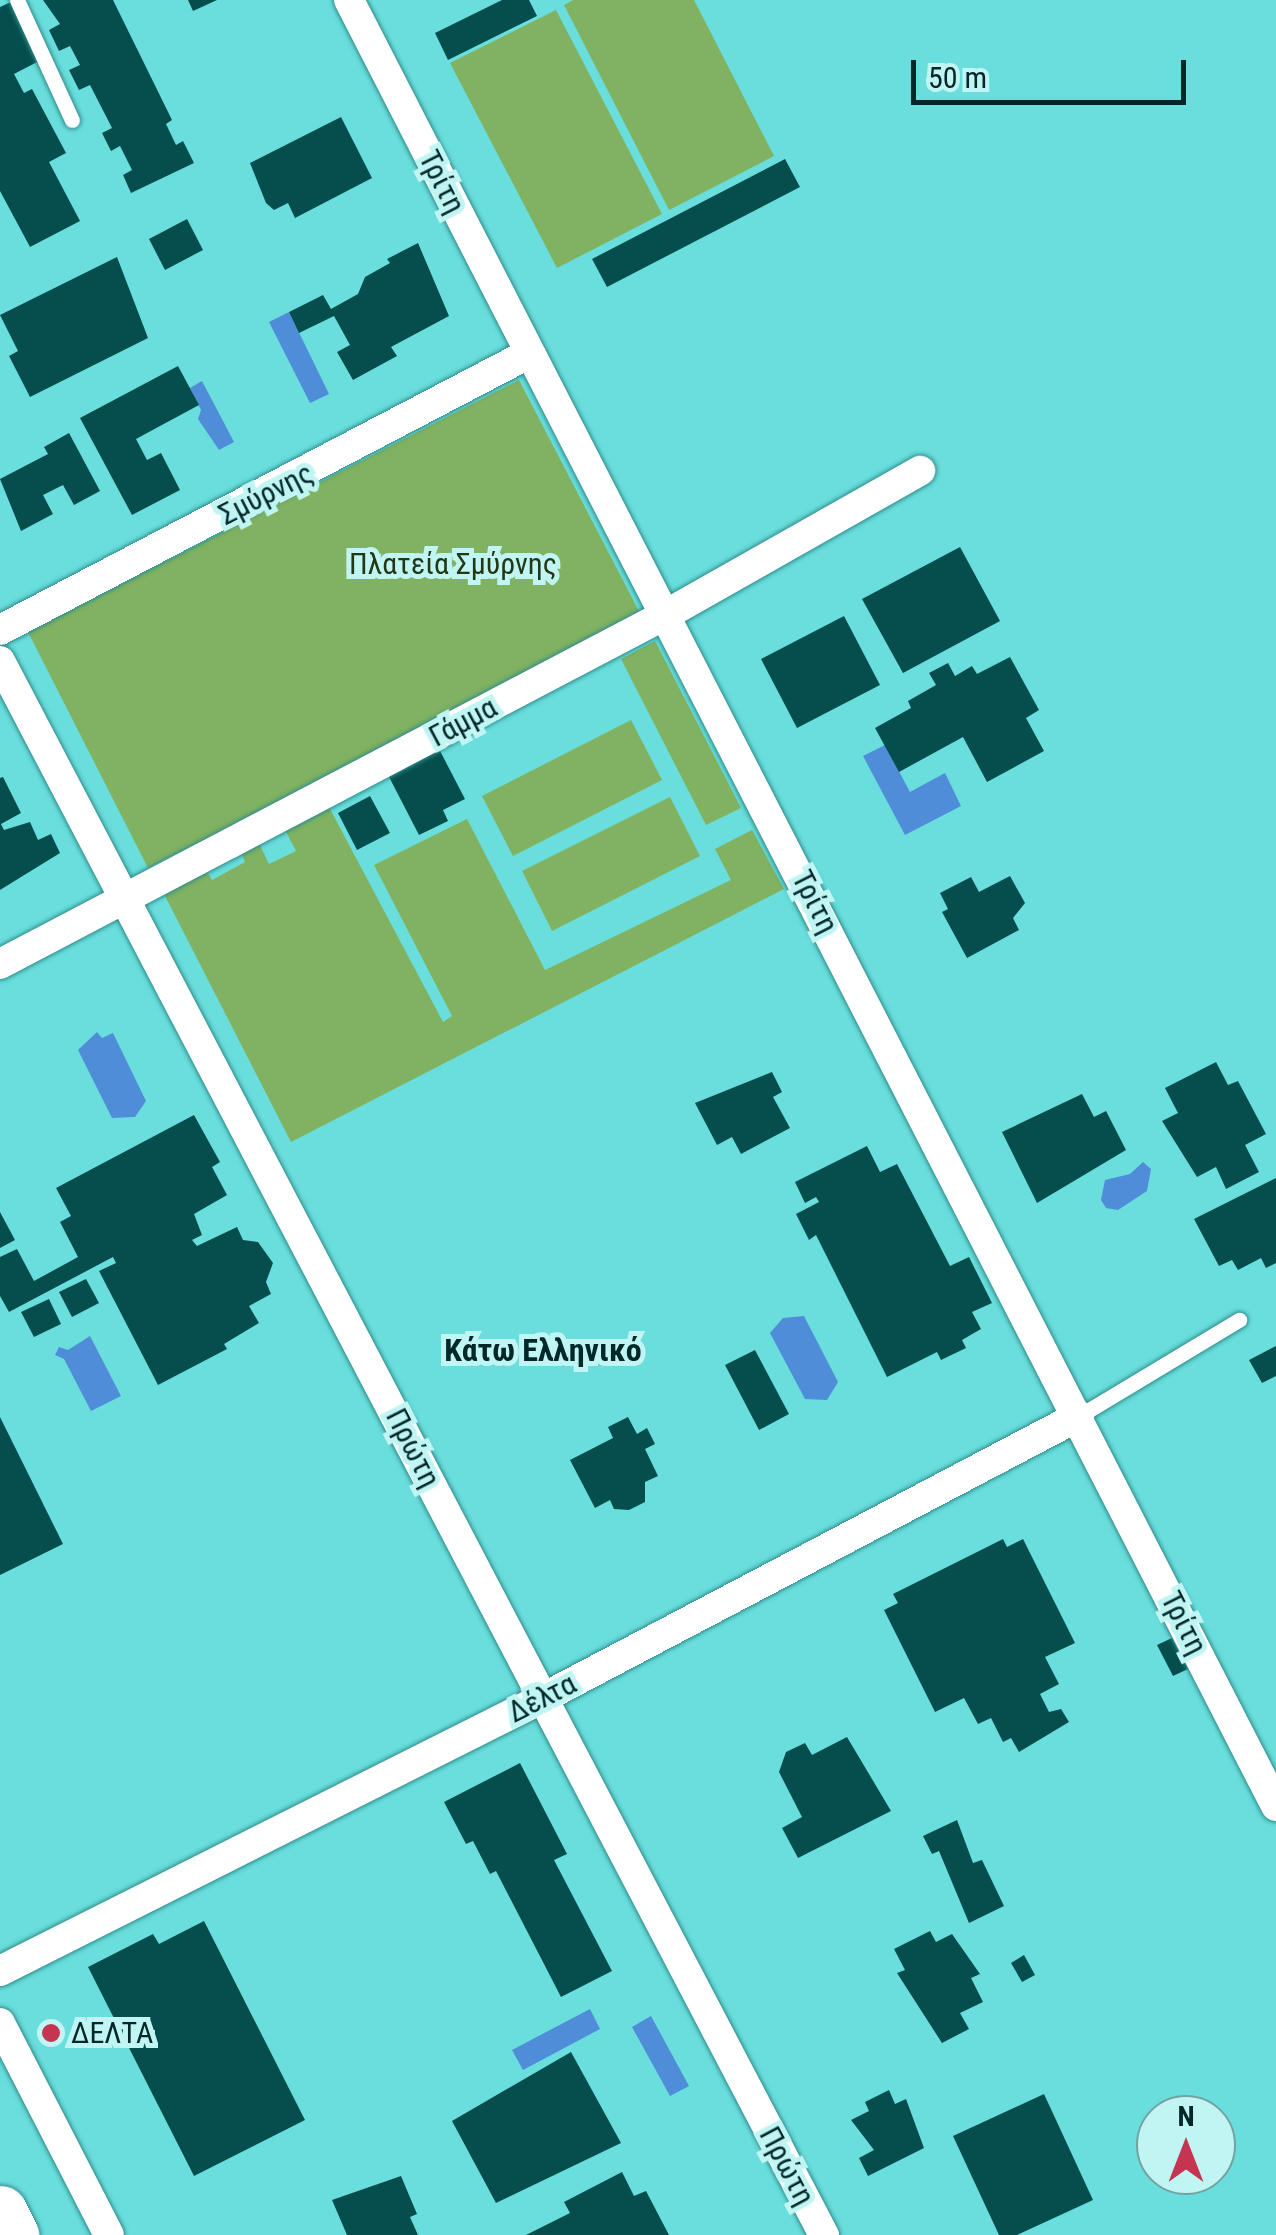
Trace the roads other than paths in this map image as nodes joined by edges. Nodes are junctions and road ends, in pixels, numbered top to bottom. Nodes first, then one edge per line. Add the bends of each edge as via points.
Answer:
1 (16, 0) edge
2 (349, 0) edge
3 (72, 120) dead end
4 (530, 353) junction
5 (920, 471) dead end
6 (666, 614) junction
7 (0, 630) edge
8 (0, 661) edge
9 (126, 900) junction
10 (0, 964) edge
11 (1238, 1320) dead end
12 (1079, 1416) junction
13 (541, 1700) junction
14 (1276, 1806) edge
15 (0, 1971) edge
16 (0, 2023) edge
17 (0, 2213) edge
18 (11, 2235) edge
19 (109, 2235) edge
20 (824, 2235) edge

1 - 3 lane
2 - 4 street, Τρίτη
4 - 6 street, Τρίτη
4 - 7 street, Σμύρνης
5 - 6 street, Γάμμα
6 - 9 street, Γάμμα
6 - 12 street, Τρίτη
8 - 9 street, Πρώτη
9 - 10 street, Γάμμα
9 - 13 street, Πρώτη
11 - 12 lane
12 - 13 street, Δέλτα
12 - 14 street, Τρίτη
13 - 15 street, Δέλτα
13 - 20 street, Πρώτη
16 - 19 street
17 - 18 highway

